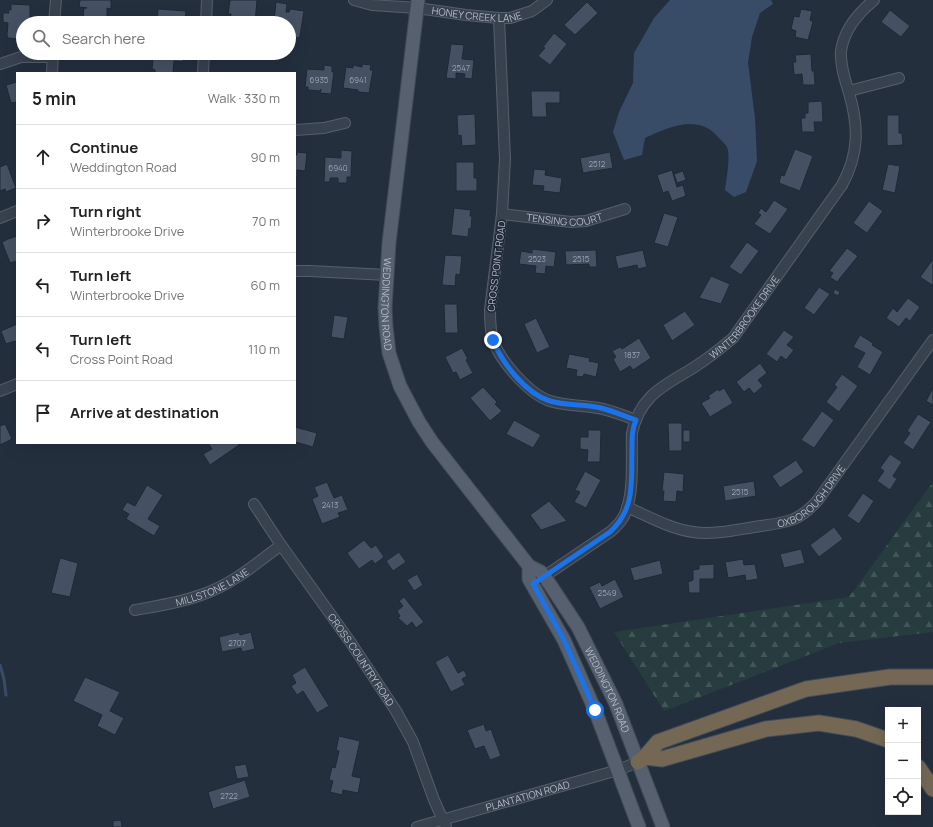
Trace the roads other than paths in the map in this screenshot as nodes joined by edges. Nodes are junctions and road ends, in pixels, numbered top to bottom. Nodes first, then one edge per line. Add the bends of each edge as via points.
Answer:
1 (56, 0) edge
2 (207, 0) edge
3 (354, 0) edge
4 (547, 0) edge
5 (874, 0) edge
6 (418, 4) edge
7 (55, 16) edge
8 (206, 16) edge
9 (499, 18) junction
10 (16, 59) edge
11 (53, 60) edge
12 (204, 60) edge
13 (0, 64) edge
14 (52, 72) edge
15 (203, 72) edge
16 (899, 78) dead end
17 (849, 91) junction
18 (345, 123) dead end
19 (296, 130) edge
20 (625, 209) dead end
21 (16, 211) edge
22 (502, 214) junction
23 (0, 218) edge
24 (296, 271) edge
25 (387, 275) junction
26 (933, 340) edge
27 (16, 384) edge
28 (0, 391) edge
29 (636, 420) junction
30 (254, 504) dead end
31 (627, 507) junction
32 (281, 545) junction
33 (529, 566) junction
34 (545, 577) junction
35 (533, 584) junction
36 (135, 610) dead end
37 (933, 677) edge
38 (885, 739) edge
39 (641, 760) junction
40 (618, 770) junction
41 (921, 771) edge
42 (933, 789) edge
43 (444, 824) edge
44 (418, 827) edge
45 (639, 827) edge
46 (663, 827) edge

1 - 7 street
2 - 8 street
3 - 6 street, HONEY CREEK LANE via 372,5
4 - 9 street, HONEY CREEK LANE via 528,12 510,18
5 - 17 street, WINTERBROOKE DRIVE via 850,26 844,40 841,52 843,74
6 - 9 street, HONEY CREEK LANE via 466,15
6 - 25 main road, WEDDINGTON ROAD
9 - 22 street, CROSS POINT ROAD via 505,159
10 - 13 street
11 - 14 street
12 - 15 street
16 - 17 street
17 - 29 street, WINTERBROOKE DRIVE via 856,141 850,171 842,185 733,338 693,368 658,389 644,404
18 - 19 street via 324,128
20 - 22 street, TENSING COURT via 571,222
21 - 23 street
22 - 29 street, CROSS POINT ROAD via 490,322 493,340 502,356 526,387 538,396 550,401 600,408
24 - 25 street
25 - 33 main road, WEDDINGTON ROAD via 387,342 408,404 432,442
26 - 31 street, OXBOROUGH DRIVE via 818,500 798,517 784,522 723,532 698,533 685,531
27 - 28 street
29 - 31 street, WINTERBROOKE DRIVE via 632,432 630,496
30 - 32 street, CROSS COUNTRY ROAD
31 - 34 street, WINTERBROOKE DRIVE via 621,521 610,532
32 - 36 street, MILLSTONE LANE via 252,568 217,589 172,604
32 - 43 street, CROSS COUNTRY ROAD via 396,711 413,742
33 - 34 main road, WEDDINGTON ROAD
33 - 35 main road, WEDDINGTON ROAD via 529,579
34 - 35 street, WINTERBROOKE DRIVE
34 - 39 main road, WEDDINGTON ROAD via 578,627 595,659
35 - 40 main road, WEDDINGTON ROAD via 576,665
37 - 39 highway via 890,677 806,689 658,742
38 - 39 highway via 856,729 819,723 766,729 662,758
39 - 40 street, PLANTATION ROAD
39 - 46 main road, WEDDINGTON ROAD
40 - 43 street, PLANTATION ROAD
40 - 45 main road, WEDDINGTON ROAD
41 - 42 highway
43 - 44 street, PLANTATION ROAD

